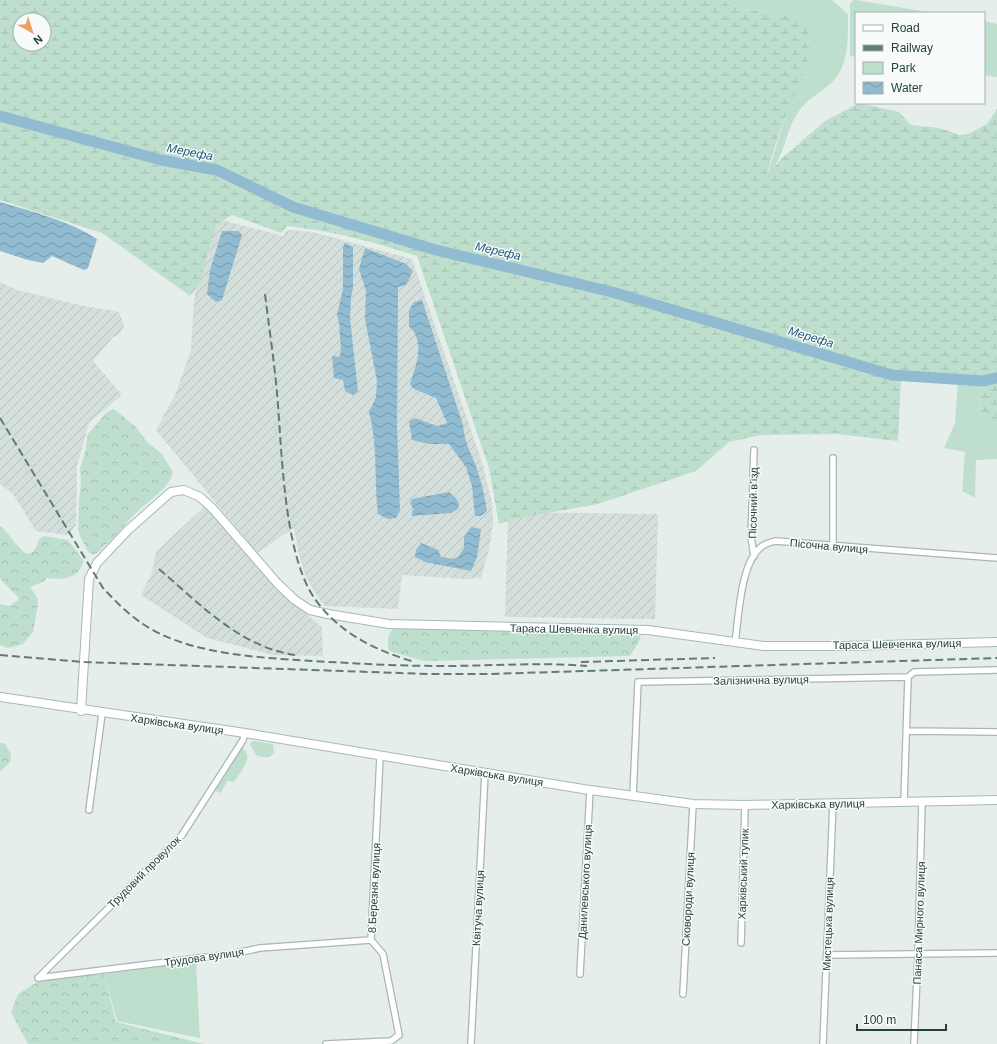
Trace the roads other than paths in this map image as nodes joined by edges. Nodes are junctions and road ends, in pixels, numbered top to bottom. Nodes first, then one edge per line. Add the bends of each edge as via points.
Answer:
1 (754, 450) dead end
2 (833, 458) dead end
3 (833, 546) junction
4 (754, 556) junction
5 (997, 558) edge
6 (735, 642) junction
7 (997, 642) edge
8 (997, 670) edge
9 (908, 677) junction
10 (0, 698) edge
11 (81, 711) junction
12 (102, 714) junction
13 (907, 731) junction
14 (997, 732) edge
15 (245, 733) junction
16 (380, 757) junction
17 (485, 772) junction
18 (590, 790) junction
19 (633, 796) junction
20 (997, 800) edge
21 (904, 802) junction
22 (922, 802) junction
23 (693, 804) junction
24 (833, 804) junction
25 (745, 805) junction
26 (89, 810) dead end
27 (371, 940) junction
28 (741, 943) dead end
29 (997, 953) edge
30 (918, 954) junction
31 (827, 955) junction
32 (580, 974) dead end
33 (38, 978) joint
34 (683, 994) dead end
35 (326, 1044) edge
36 (471, 1044) edge
37 (823, 1044) edge
38 (914, 1044) edge

1 - 4 street, Пісочний в’їзд via 751,537
2 - 3 street
3 - 4 street, Пісочна вулиця via 776,541 764,546
3 - 5 street, Пісочна вулиця
4 - 6 street, Пісочна вулиця via 745,576
6 - 7 street, Тараса Шевченка вулиця via 764,646
6 - 11 street, Тараса Шевченка вулиця via 648,630 389,624 310,610 278,584 213,509 200,497 184,490 171,492 128,530 97,563 89,579
8 - 9 street, Залізнична вулиця via 914,672
9 - 13 street
9 - 19 street, Залізнична вулиця via 638,682
10 - 11 street, Харківська вулиця
11 - 12 street, Харківська вулиця
12 - 15 street, Харківська вулиця
12 - 26 street
13 - 14 street
13 - 21 street
15 - 16 street, Харківська вулиця
15 - 33 street, Трудовий провулок via 182,835
16 - 17 street, Харківська вулиця
16 - 27 street, 8 Березня вулиця
17 - 18 street, Харківська вулиця
17 - 36 street, Квітуча вулиця
18 - 19 street, Харківська вулиця
18 - 32 street, Данилевського вулиця
19 - 23 street, Харківська вулиця
20 - 22 street, Харківська вулиця
21 - 22 street, Харківська вулиця
21 - 24 street, Харківська вулиця
22 - 30 street, Панаса Мирного вулиця
23 - 25 street, Харківська вулиця
23 - 34 street, Сковороди вулиця
24 - 25 street, Харківська вулиця
24 - 31 street, Мистецька вулиця
25 - 28 street, Харківський тупик
27 - 33 street, Трудова вулиця via 260,948 232,954
27 - 35 street, 8 Березня вулиця via 383,954 399,1035 391,1041
29 - 30 street
30 - 31 street
30 - 38 street, Панаса Мирного вулиця
31 - 37 street, Мистецька вулиця

